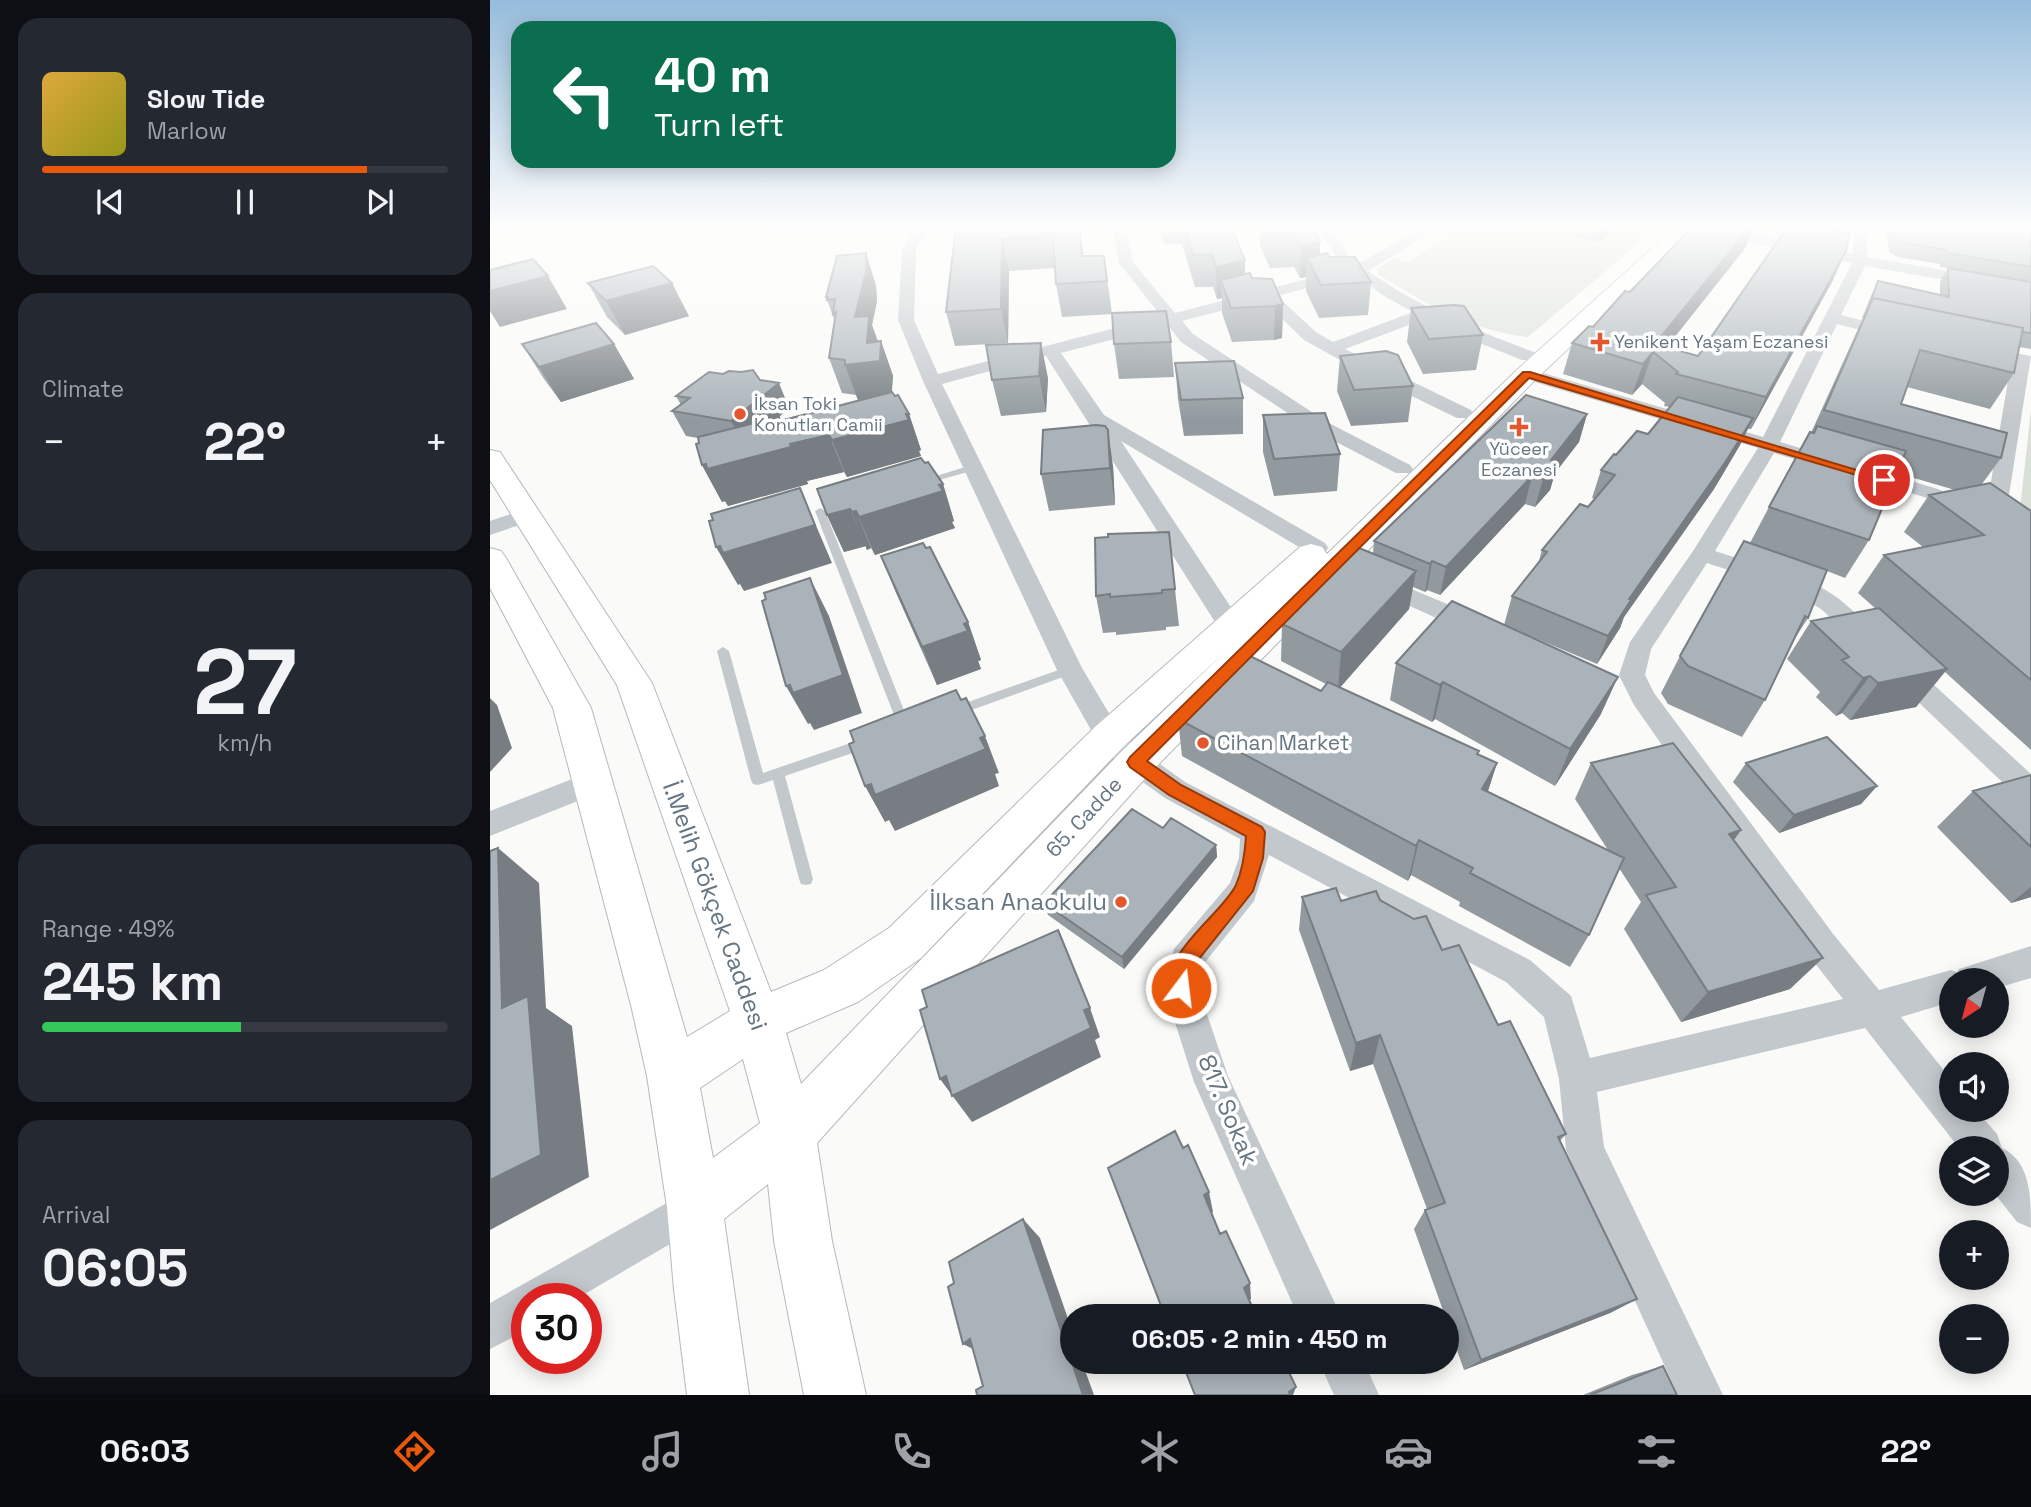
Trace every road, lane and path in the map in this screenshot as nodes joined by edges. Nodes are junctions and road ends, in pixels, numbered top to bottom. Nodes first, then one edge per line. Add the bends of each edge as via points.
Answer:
1 (907, 291) edge
2 (1149, 291) edge
3 (1277, 291) edge
4 (1386, 291) edge
5 (1601, 291) edge
6 (1613, 291) edge
7 (1844, 291) edge
8 (1266, 294) junction
9 (1426, 313) junction
10 (1171, 317) junction
11 (1831, 317) junction
12 (1908, 337) edge
13 (1332, 348) junction
14 (1050, 349) junction
15 (1970, 350) edge
16 (2026, 361) edge
17 (1527, 365) junction
18 (932, 381) junction
19 (1464, 414) junction
20 (1097, 419) junction
21 (1768, 447) junction
22 (490, 458) edge
23 (975, 467) junction
24 (1403, 469) junction
25 (917, 484) edge
26 (820, 511) edge
27 (1980, 514) junction
28 (508, 522) edge
29 (2001, 527) edge
30 (1702, 554) junction
31 (1326, 556) junction
32 (490, 558) edge
33 (1231, 627) junction
34 (1502, 637) edge
35 (723, 651) dead end
36 (1070, 670) junction
37 (1604, 681) edge
38 (1643, 698) junction
39 (942, 715) edge
40 (1109, 737) junction
41 (1136, 762) junction
42 (778, 773) junction
43 (593, 783) junction
44 (2031, 792) edge
45 (490, 824) edge
46 (1255, 832) junction
47 (806, 879) dead end
48 (2031, 962) edge
49 (2009, 969) edge
50 (1939, 990) edge
51 (1873, 1009) junction
52 (758, 1021) junction
53 (672, 1076) junction
54 (1577, 1079) junction
55 (1939, 1093) edge
56 (1962, 1122) edge
57 (789, 1134) junction
58 (1973, 1136) edge
59 (2009, 1180) edge
60 (695, 1207) junction
61 (2031, 1208) edge
62 (565, 1283) edge
63 (1314, 1304) edge
64 (511, 1316) edge
65 (490, 1328) edge
66 (1347, 1374) edge
67 (718, 1395) edge
68 (835, 1395) edge
69 (1357, 1395) edge
70 (1701, 1395) edge

1 - 18 street via 906,320
2 - 10 street
3 - 8 street
4 - 9 street
5 - 17 main road, 65. Cadde
6 - 17 main road, 65. Cadde
7 - 11 street
8 - 10 street
8 - 13 street via 1310,336
9 - 13 street
9 - 17 street
10 - 14 street
10 - 24 street via 1187,338 1320,426
11 - 12 street
11 - 21 street
13 - 19 street
14 - 18 street
14 - 20 street
15 - 16 street
16 - 27 street via 1998,501
17 - 19 main road, 65. Cadde
17 - 21 street
17 - 31 main road, 65. Cadde
18 - 23 street
19 - 24 main road, 65. Cadde
20 - 31 street
20 - 33 street
21 - 27 street via 1931,493
21 - 30 street
22 - 28 main road, İ.Melih Gökçek Caddesi
23 - 25 lane
23 - 36 street
24 - 31 main road, 65. Cadde
26 - 42 lane via 898,731
27 - 29 street
28 - 52 main road, İ.Melih Gökçek Caddesi via 634,683
30 - 38 street via 1639,648 1632,675
30 - 44 street via 1808,590 1830,604
31 - 33 main road, 65. Cadde
31 - 34 street
31 - 41 main road, 65. Cadde
32 - 43 main road via 572,708
33 - 40 main road, 65. Cadde
35 - 42 lane via 758,780
36 - 39 lane
36 - 40 street
37 - 38 street
38 - 51 street via 1822,946
40 - 41 street
40 - 52 main road, 65. Cadde via 905,943 841,986
41 - 46 street via 1175,790
41 - 57 main road, 65. Cadde
42 - 47 lane
43 - 45 street
43 - 53 main road
46 - 54 street via 1518,971 1559,1008
46 - 63 street, 817. Sokak via 1254,858 1243,891 1186,960 1181,988 1212,1082
48 - 49 street
50 - 51 street
51 - 54 street
51 - 55 street
52 - 53 main road, 65. Cadde
52 - 57 main road, İ.Melih Gökçek Caddesi
53 - 60 main road
54 - 70 street via 1585,1150
56 - 58 street
57 - 60 main road, 65. Cadde
57 - 68 main road, İ.Melih Gökçek Caddesi via 803,1241
59 - 61 street
60 - 62 street
60 - 67 main road
64 - 65 street
66 - 69 street

